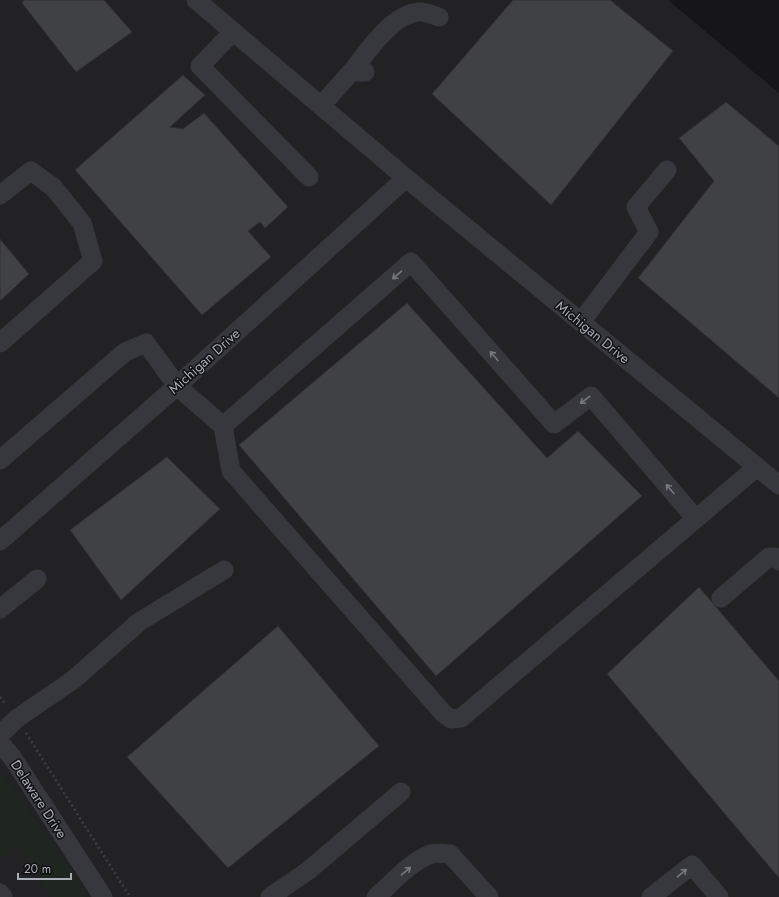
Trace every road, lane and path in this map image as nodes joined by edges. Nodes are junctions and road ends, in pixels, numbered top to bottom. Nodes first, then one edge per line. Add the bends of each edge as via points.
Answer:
1 (196, 0) edge
2 (440, 17) dead end
3 (233, 32) junction
4 (321, 106) junction
5 (667, 170) dead end
6 (309, 177) dead end
7 (406, 178) junction
8 (0, 195) edge
9 (580, 322) junction
10 (0, 343) edge
11 (177, 386) junction
12 (223, 426) junction
13 (0, 460) edge
14 (757, 467) junction
15 (779, 485) edge
16 (696, 519) junction
17 (0, 541) edge
18 (779, 561) edge
19 (224, 570) dead end
20 (37, 579) dead end
21 (721, 598) dead end
22 (0, 609) edge
23 (0, 697) edge
24 (16, 719) junction
25 (0, 735) edge
26 (0, 743) edge
27 (401, 792) dead end
28 (0, 893) edge
29 (3, 897) edge
30 (103, 897) edge
31 (130, 897) edge
32 (270, 897) edge
33 (376, 897) edge
34 (489, 897) edge
35 (651, 897) edge
36 (719, 897) edge

1 - 3 street, Michigan Drive
2 - 4 street via 421,12 405,15 386,30 360,72
3 - 4 street, Michigan Drive
3 - 6 street via 200,66
4 - 7 street, Michigan Drive
5 - 9 street via 636,207 649,232
7 - 9 street, Michigan Drive
7 - 11 street, Michigan Drive
8 - 10 street via 31,171 52,187 82,223 93,261
9 - 14 street, Michigan Drive
11 - 12 street
11 - 13 street via 146,343 124,352
11 - 17 street, Michigan Drive
16 -> 12 street via 591,396 554,424 411,262
12 - 16 street via 232,471 451,719 460,718
14 - 15 street, Michigan Drive
14 - 16 street
18 - 21 street via 775,557 770,557
19 - 24 street via 139,622 73,680
20 - 22 street
23 - 24 path
24 - 25 street
24 - 31 path
26 - 30 street, Delaware Drive via 12,757
27 - 32 street via 309,870
28 - 29 street
33 -> 34 street via 417,862 432,854 450,854
35 -> 36 street via 692,864

